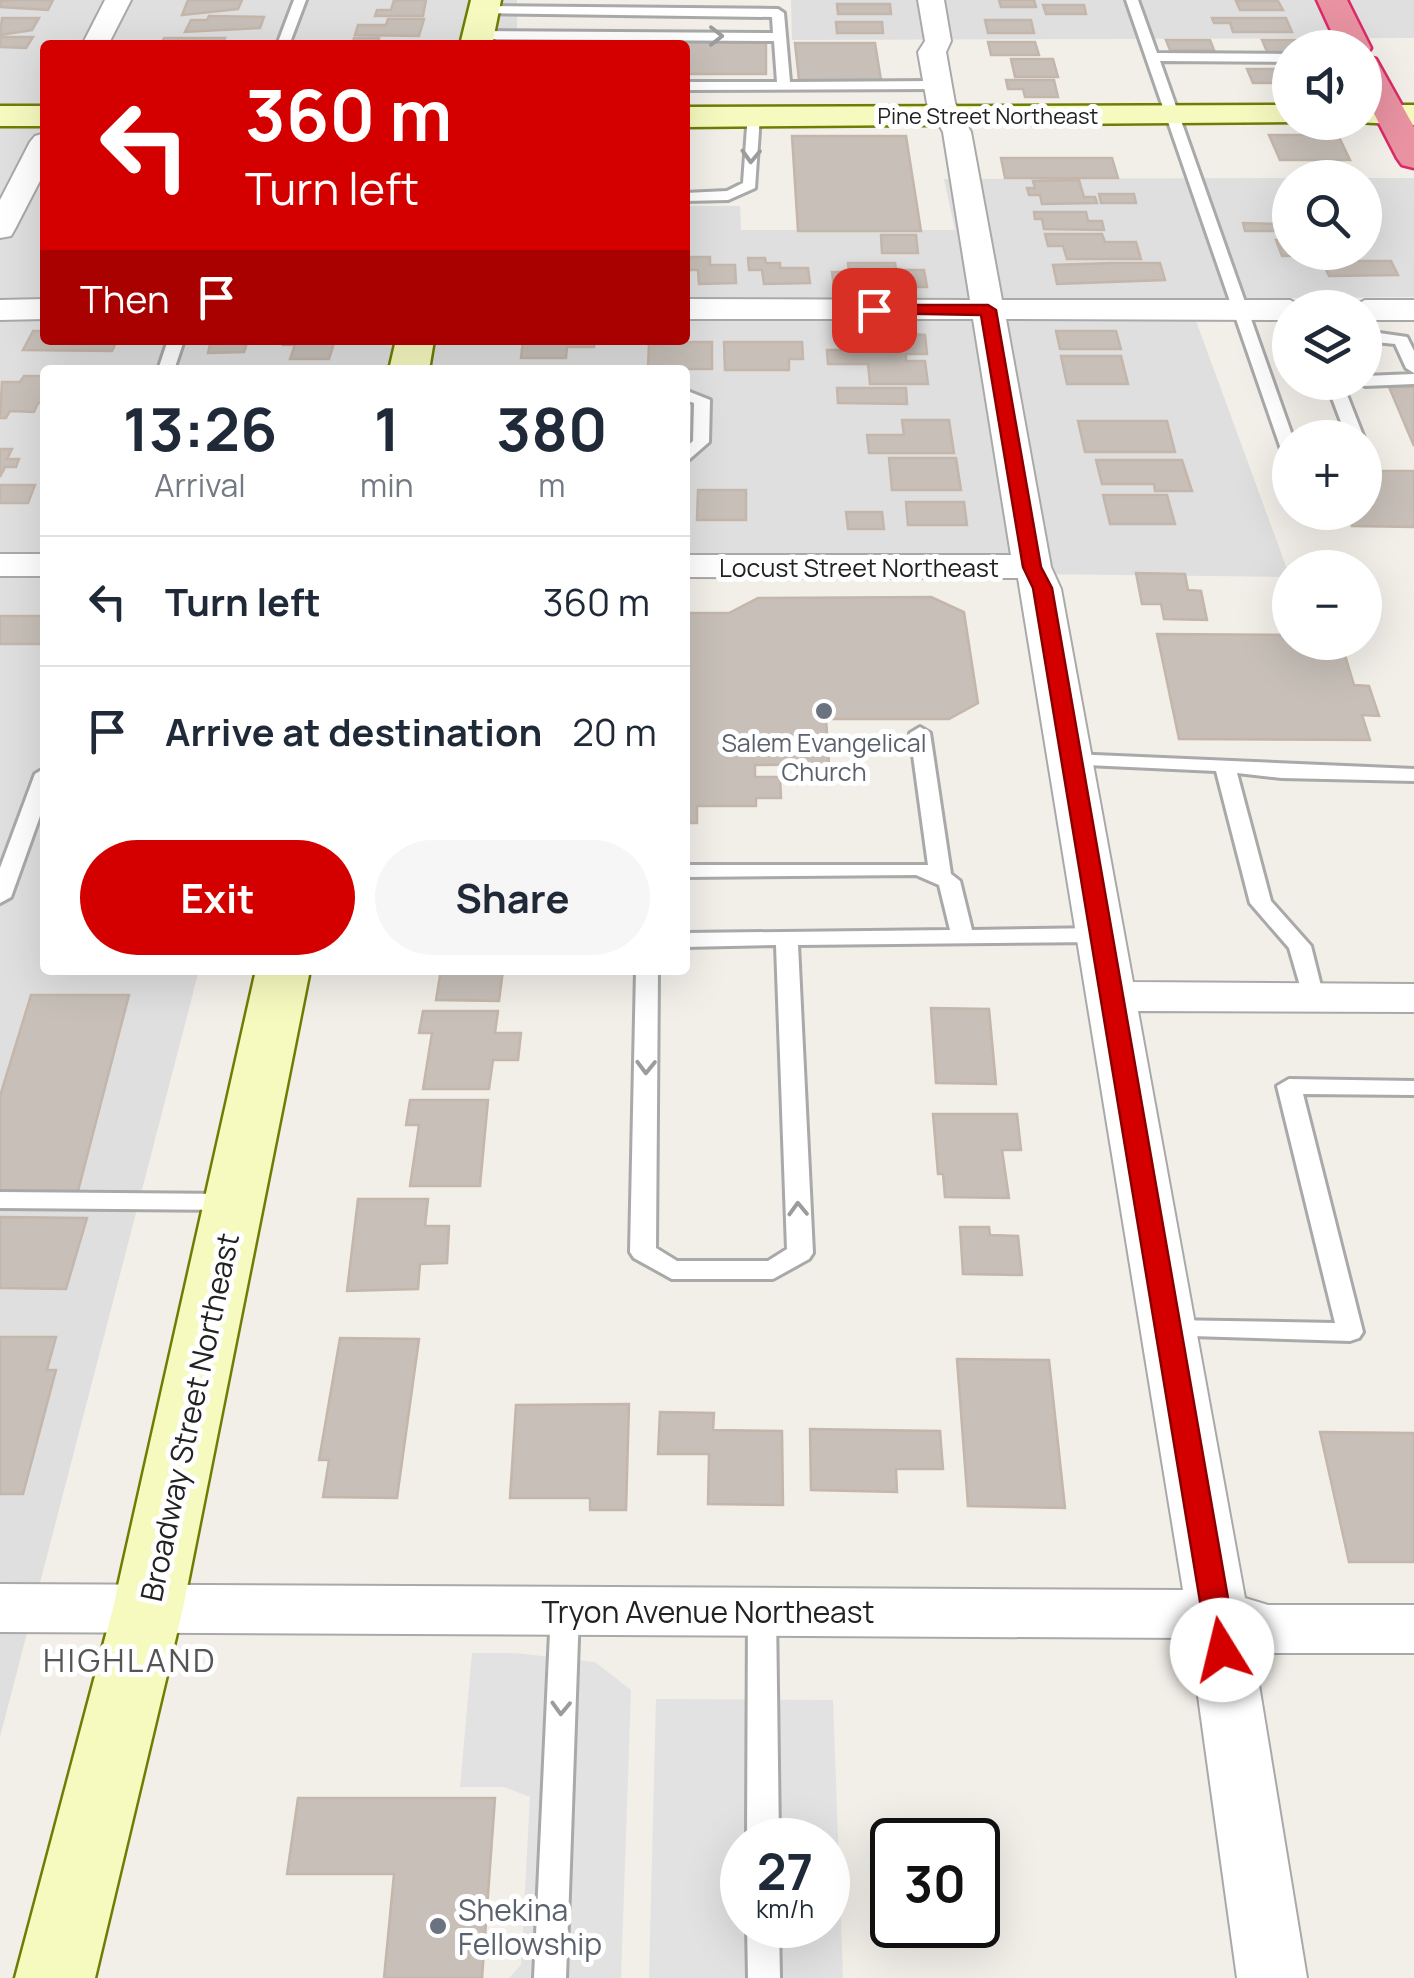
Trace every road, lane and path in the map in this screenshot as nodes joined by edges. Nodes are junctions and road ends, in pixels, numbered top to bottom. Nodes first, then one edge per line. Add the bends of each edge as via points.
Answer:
1 (118, 0) edge
2 (300, 0) edge
3 (931, 0) edge
4 (1132, 0) edge
5 (1332, 0) edge
6 (551, 10) junction
7 (481, 23) edge
8 (1346, 30) edge
9 (779, 36) junction
10 (538, 39) edge
11 (98, 40) edge
12 (285, 40) edge
13 (1153, 57) junction
14 (1272, 58) edge
15 (690, 86) edge
16 (784, 86) junction
17 (944, 101) junction
18 (1391, 115) edge
19 (0, 116) edge
20 (40, 116) edge
21 (690, 116) edge
22 (752, 116) junction
23 (1174, 116) junction
24 (1272, 116) edge
25 (40, 152) edge
26 (1414, 158) edge
27 (690, 197) edge
28 (0, 228) edge
29 (0, 310) edge
30 (40, 310) edge
31 (690, 310) edge
32 (988, 310) junction
33 (1240, 310) junction
34 (1272, 310) edge
35 (1382, 310) edge
36 (1414, 310) edge
37 (1382, 338) edge
38 (1414, 368) edge
39 (1414, 379) edge
40 (1382, 380) edge
41 (690, 396) edge
42 (1279, 420) edge
43 (690, 453) edge
44 (0, 565) edge
45 (40, 565) edge
46 (690, 566) edge
47 (1032, 567) junction
48 (920, 734) dead end
49 (1072, 760) junction
50 (1225, 765) junction
51 (1414, 775) edge
52 (40, 788) edge
53 (690, 871) edge
54 (940, 874) junction
55 (0, 897) edge
56 (1101, 935) junction
57 (962, 936) junction
58 (787, 939) junction
59 (690, 940) edge
60 (282, 975) edge
61 (647, 975) edge
62 (1112, 996) junction
63 (1313, 998) junction
64 (1414, 998) edge
65 (1414, 1088) edge
66 (0, 1200) edge
67 (234, 1202) junction
68 (1168, 1329) junction
69 (0, 1608) edge
70 (148, 1608) junction
71 (566, 1611) junction
72 (762, 1612) junction
73 (1217, 1614) junction
74 (1414, 1628) edge
75 (763, 1818) edge
76 (763, 1948) edge
77 (56, 1978) edge
78 (550, 1978) edge
79 (764, 1978) edge
80 (1272, 1978) edge

1 - 11 street
2 - 12 lane
3 - 17 street via 938,41 932,52
4 - 13 lane
5 - 8 highway
6 - 7 lane
6 - 9 lane via 778,13
6 - 10 lane
7 - 10 lane
10 -> 9 lane
9 - 16 lane
13 - 14 lane
13 - 23 lane
15 - 16 lane
16 - 17 lane
17 - 22 main road, Pine Street Northeast
17 - 23 main road, Pine Street Northeast
17 - 32 street
18 - 26 highway
19 - 20 main road
21 - 22 main road, Pine Street Northeast
22 -> 27 lane via 750,186
23 - 24 main road, Pine Street Northeast
23 - 33 lane
25 - 28 street
29 - 30 street
31 - 32 street
32 - 33 street
32 - 47 street
33 - 34 street
33 - 42 lane
35 - 36 street
37 - 38 lane via 1401,340
39 - 40 lane
41 - 43 lane via 702,400 701,442
44 - 45 street
46 - 47 street, Locust Street Northeast
47 - 49 street via 1042,588
48 - 54 lane
49 - 50 lane
49 - 56 street
50 - 51 lane
50 - 63 lane via 1261,903 1300,946
52 - 55 lane
53 - 54 lane
54 - 57 lane via 949,881
56 - 57 lane
56 - 62 street
57 - 58 lane
58 - 59 lane
61 -> 58 lane via 644,1252 672,1270 774,1270 800,1253
60 - 67 main road, Broadway Street Northeast
62 - 63 street
62 - 68 street
63 - 64 street
65 - 68 lane via 1289,1086 1350,1332
66 - 67 lane
67 - 70 main road, Broadway Street Northeast
68 - 73 street
69 - 70 street, Tryon Avenue Northeast
70 - 71 street, Tryon Avenue Northeast
70 - 77 main road, Broadway Street Northeast
71 - 72 street, Tryon Avenue Northeast
71 -> 78 lane
72 - 73 street, Tryon Avenue Northeast
72 - 75 lane
73 - 74 street, Tryon Avenue Northeast via 1268,1628
73 - 80 street
76 - 79 lane

